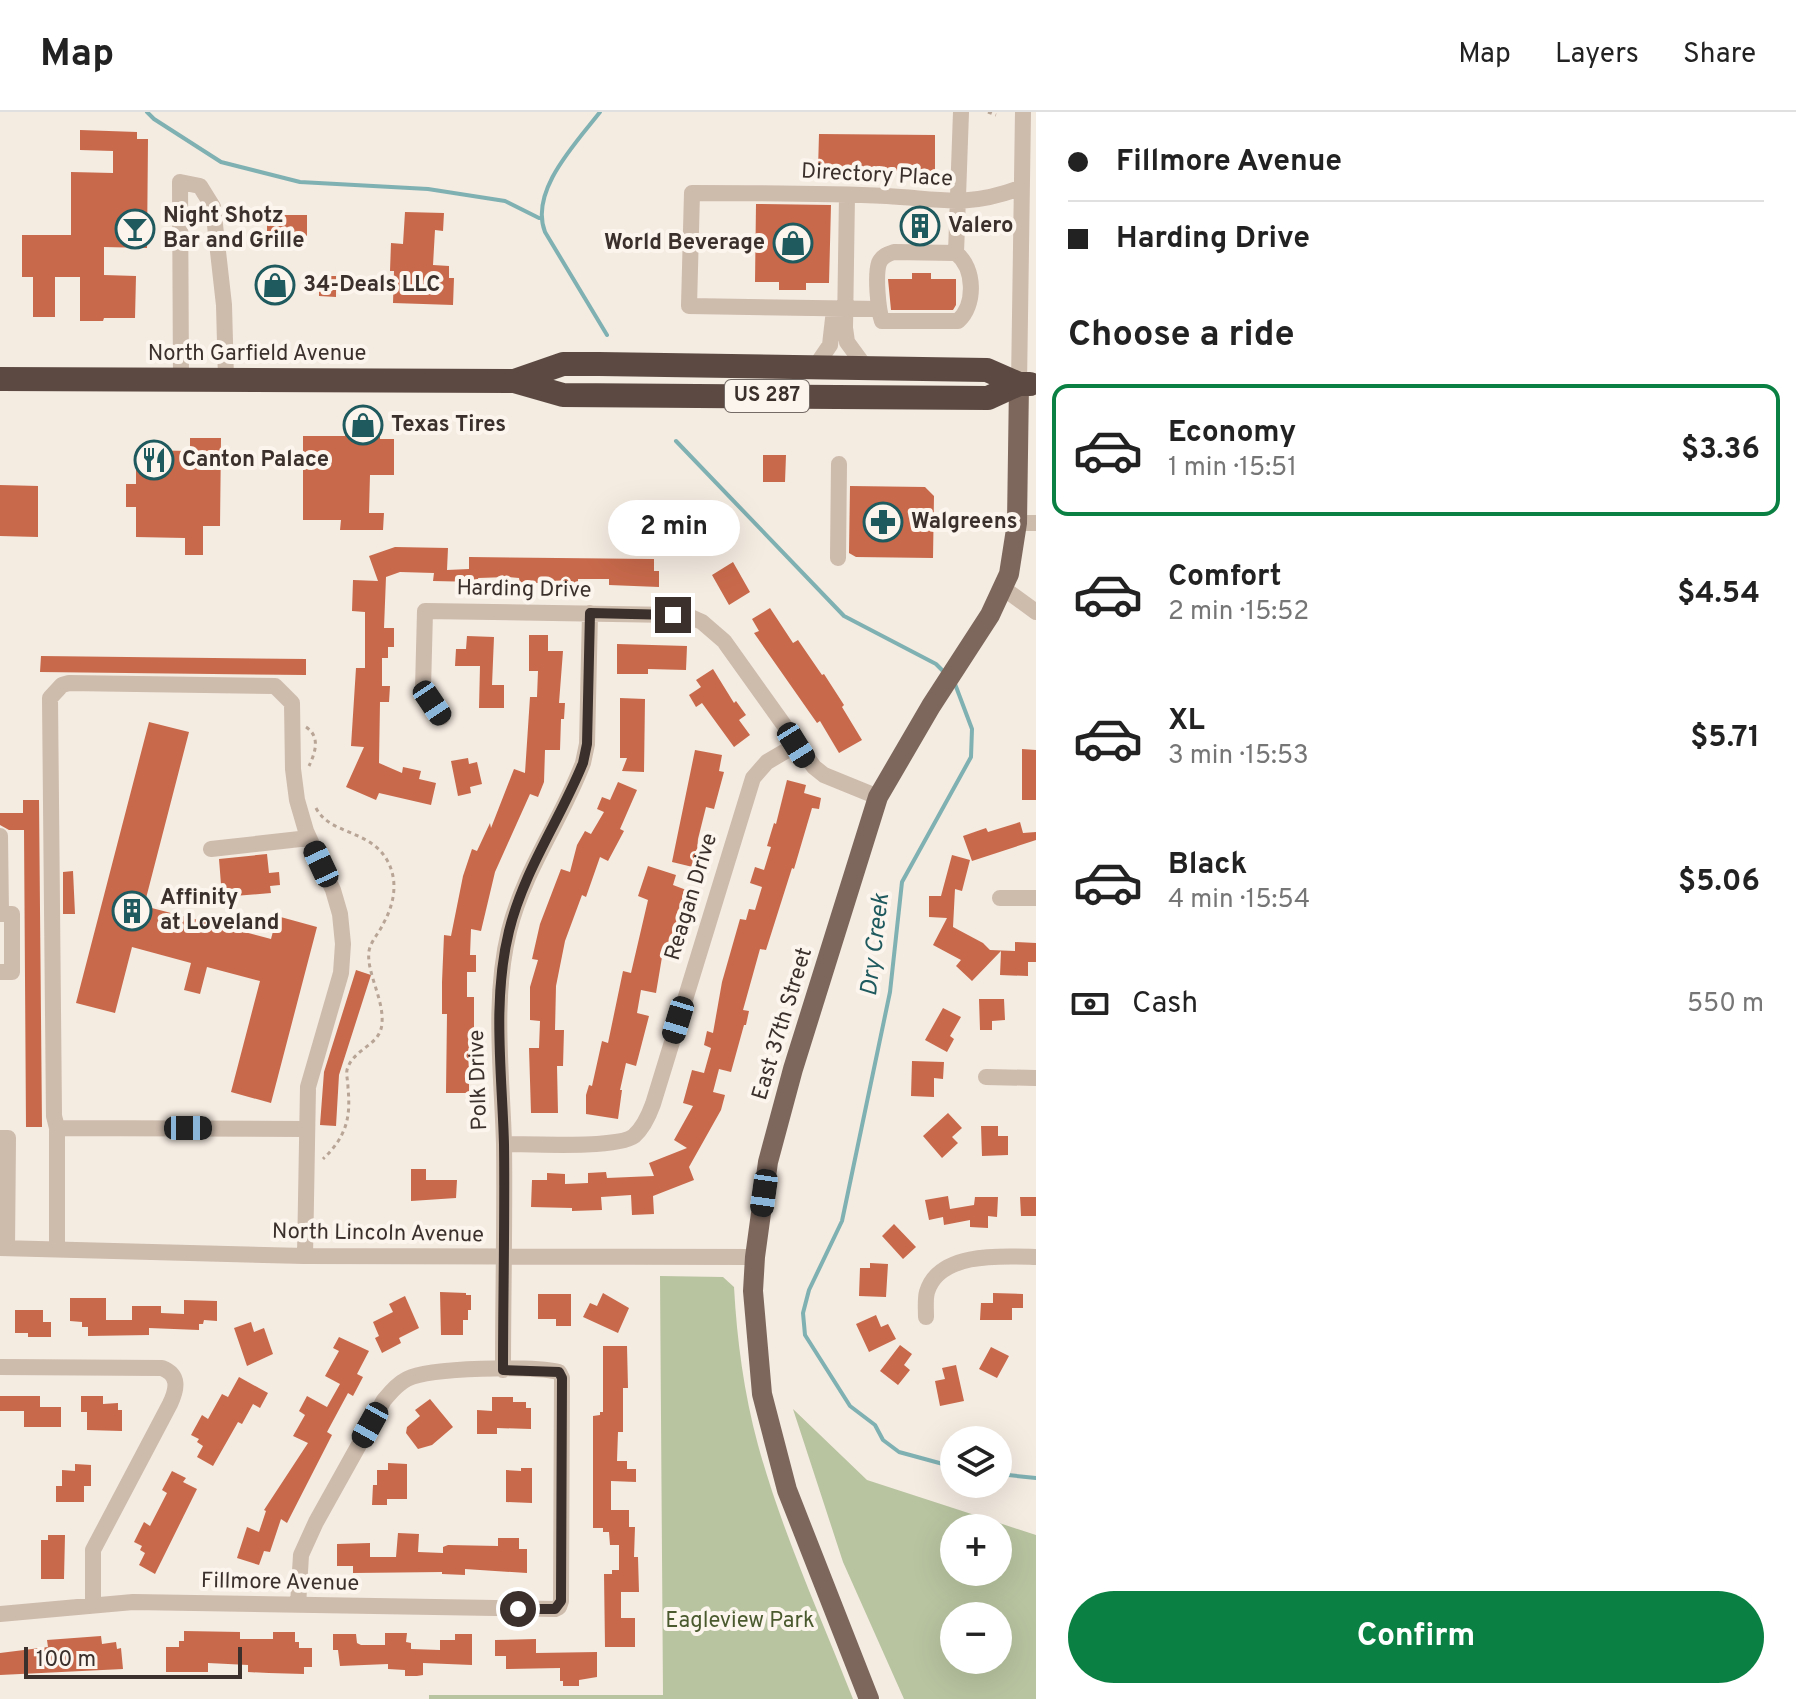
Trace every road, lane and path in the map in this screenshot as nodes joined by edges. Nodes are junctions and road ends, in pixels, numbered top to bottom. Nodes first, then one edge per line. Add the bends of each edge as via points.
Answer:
1 (961, 112) edge
2 (988, 112) edge
3 (1023, 112) edge
4 (996, 115) dead end
5 (1020, 188) junction
6 (847, 195) junction
7 (959, 202) junction
8 (956, 253) junction
9 (879, 309) junction
10 (840, 310) junction
11 (815, 367) junction
12 (866, 368) junction
13 (0, 379) edge
14 (181, 380) junction
15 (226, 380) junction
16 (514, 381) junction
17 (1028, 384) edge
18 (839, 464) dead end
19 (1027, 523) edge
20 (838, 558) dead end
21 (1003, 588) junction
22 (1036, 612) edge
23 (590, 613) junction
24 (442, 717) dead end
25 (796, 745) junction
26 (878, 797) junction
27 (0, 836) edge
28 (309, 838) junction
29 (211, 849) dead end
30 (0, 874) edge
31 (1000, 898) dead end
32 (1036, 898) edge
33 (0, 914) edge
34 (6, 947) edge
35 (0, 972) edge
36 (986, 1077) dead end
37 (1036, 1078) edge
38 (57, 1128) junction
39 (306, 1129) junction
40 (0, 1138) edge
41 (504, 1144) junction
42 (4, 1248) edge
43 (57, 1249) junction
44 (305, 1256) junction
45 (755, 1257) junction
46 (1036, 1257) edge
47 (503, 1258) junction
48 (926, 1317) dead end
49 (0, 1367) edge
50 (503, 1370) junction
51 (93, 1605) junction
52 (298, 1605) junction
53 (0, 1614) edge
54 (869, 1699) edge

1 - 7 street
2 - 4 path
3 - 5 street
5 - 7 street, Directory Place
5 - 17 street
6 - 7 street, Directory Place
6 - 10 street
6 - 10 street, Directory Place via 692,193 689,306
7 - 8 street
8 - 9 street via 885,255 879,263
8 - 9 street via 969,269 969,304 958,321 882,321
9 - 10 street
10 - 11 street via 830,345
10 - 12 street via 847,342
11 - 12 highway, North Garfield Avenue / US 287
11 - 16 highway, North Garfield Avenue / US 287 via 563,364
12 - 17 highway, North Garfield Avenue / US 287 via 987,370
13 - 14 highway, North Garfield Avenue / US 287
14 - 15 highway, North Garfield Avenue / US 287
14 - 15 street via 180,182 200,186 213,207
15 - 16 highway, North Garfield Avenue / US 287
16 - 17 highway, North Garfield Avenue / US 287 via 563,395 988,398
17 - 19 main road, East 37th Street
18 - 20 street
19 - 21 main road, East 37th Street
21 - 22 street
21 - 26 main road, East 37th Street
23 - 24 street, Harding Drive via 425,611 423,689
23 - 25 street, Harding Drive via 673,615 702,622 724,641
23 - 41 street, Polk Drive via 583,763 525,880 503,962 499,1014
25 - 26 street, Harding Drive via 824,775
25 - 41 street, Reagan Drive via 767,762 753,778 653,1104 640,1130 630,1139 608,1143
26 - 45 main road, East 37th Street via 768,1162
27 - 30 street
28 - 29 street
28 - 38 street via 293,769 292,703 275,686 69,683 55,690 49,708
28 - 39 street via 333,890 343,944 341,973 308,1087
30 - 33 street
31 - 32 street
33 - 34 street via 12,914
34 - 35 street via 12,972
36 - 37 street
38 - 39 street
38 - 43 street
39 - 44 street
40 - 42 street via 8,1138
41 - 47 street, Polk Drive
42 - 43 street, North Lincoln Avenue
43 - 44 street, North Lincoln Avenue
44 - 47 street, North Lincoln Avenue
45 - 47 street, North Lincoln Avenue
45 - 54 main road, East 37th Street via 756,1341 765,1408 787,1490
46 - 48 street via 972,1258 945,1269 928,1290
47 - 50 street, Polk Drive
49 - 51 street via 162,1368 175,1379 170,1404 93,1550
50 - 52 street via 437,1370 394,1388 301,1555
50 - 52 street, Fillmore Avenue via 559,1372 562,1378 559,1607
51 - 52 street, Fillmore Avenue
51 - 53 street, Fillmore Avenue

